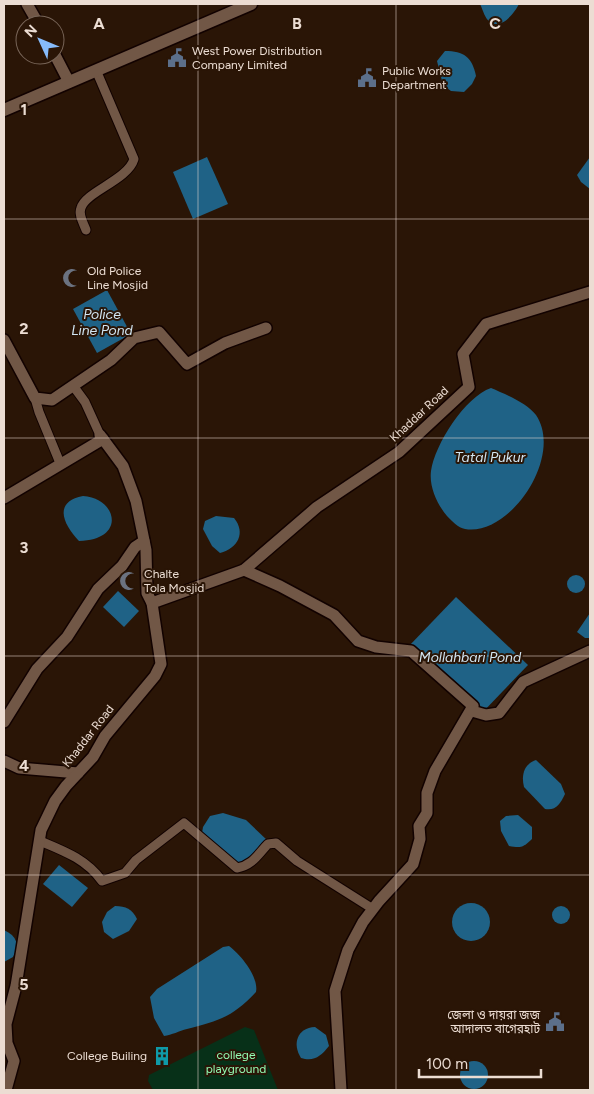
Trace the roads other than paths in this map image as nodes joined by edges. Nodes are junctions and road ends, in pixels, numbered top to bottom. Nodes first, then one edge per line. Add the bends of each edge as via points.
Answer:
1 (27, 4) edge
2 (251, 4) edge
3 (33, 15) edge
4 (60, 65) edge
5 (96, 70) junction
6 (69, 82) junction
7 (4, 110) edge
8 (86, 230) dead end
9 (590, 292) edge
10 (266, 328) dead end
11 (4, 340) edge
12 (74, 387) junction
13 (35, 398) junction
14 (101, 437) junction
15 (60, 463) junction
16 (4, 498) edge
17 (144, 541) junction
18 (244, 570) junction
19 (152, 603) junction
20 (590, 651) edge
21 (472, 712) junction
22 (4, 722) edge
23 (4, 761) edge
24 (78, 773) junction
25 (40, 841) junction
26 (373, 909) junction
27 (6, 1090) edge
28 (341, 1090) edge

1 - 3 street
2 - 5 main road
4 - 6 street
5 - 6 main road
5 - 8 street via 134,159 128,170 82,204 80,214
6 - 7 main road
9 - 18 street, Khaddar Road via 486,324 463,354 470,387 399,452 317,507
10 - 12 street via 225,343 187,364 159,332 134,338
11 - 13 street
12 - 13 street via 52,400
12 - 14 street
13 - 15 street
14 - 15 street
14 - 17 street, Khaddar Road via 123,466 131,485
15 - 16 street
17 - 19 street, Khaddar Road via 147,593
17 - 22 street via 98,589 67,637 37,669
18 - 19 street
18 - 21 street via 334,615 358,641 376,648 412,650 470,701 474,706
19 - 24 street, Khaddar Road via 162,664
20 - 21 street via 523,682 499,713
21 - 26 street via 435,771 427,793 427,813 419,826 420,839 413,864
23 - 24 street via 19,768
24 - 25 street, Khaddar Road via 55,801 41,830
25 - 26 street via 78,857 92,867 102,881 125,873 136,860 184,823 238,868 256,859 268,844 276,843 297,861
25 - 27 street, Khaddar Road via 16,986 6,1024 7,1042 14,1061
26 - 28 street via 352,941 335,991

